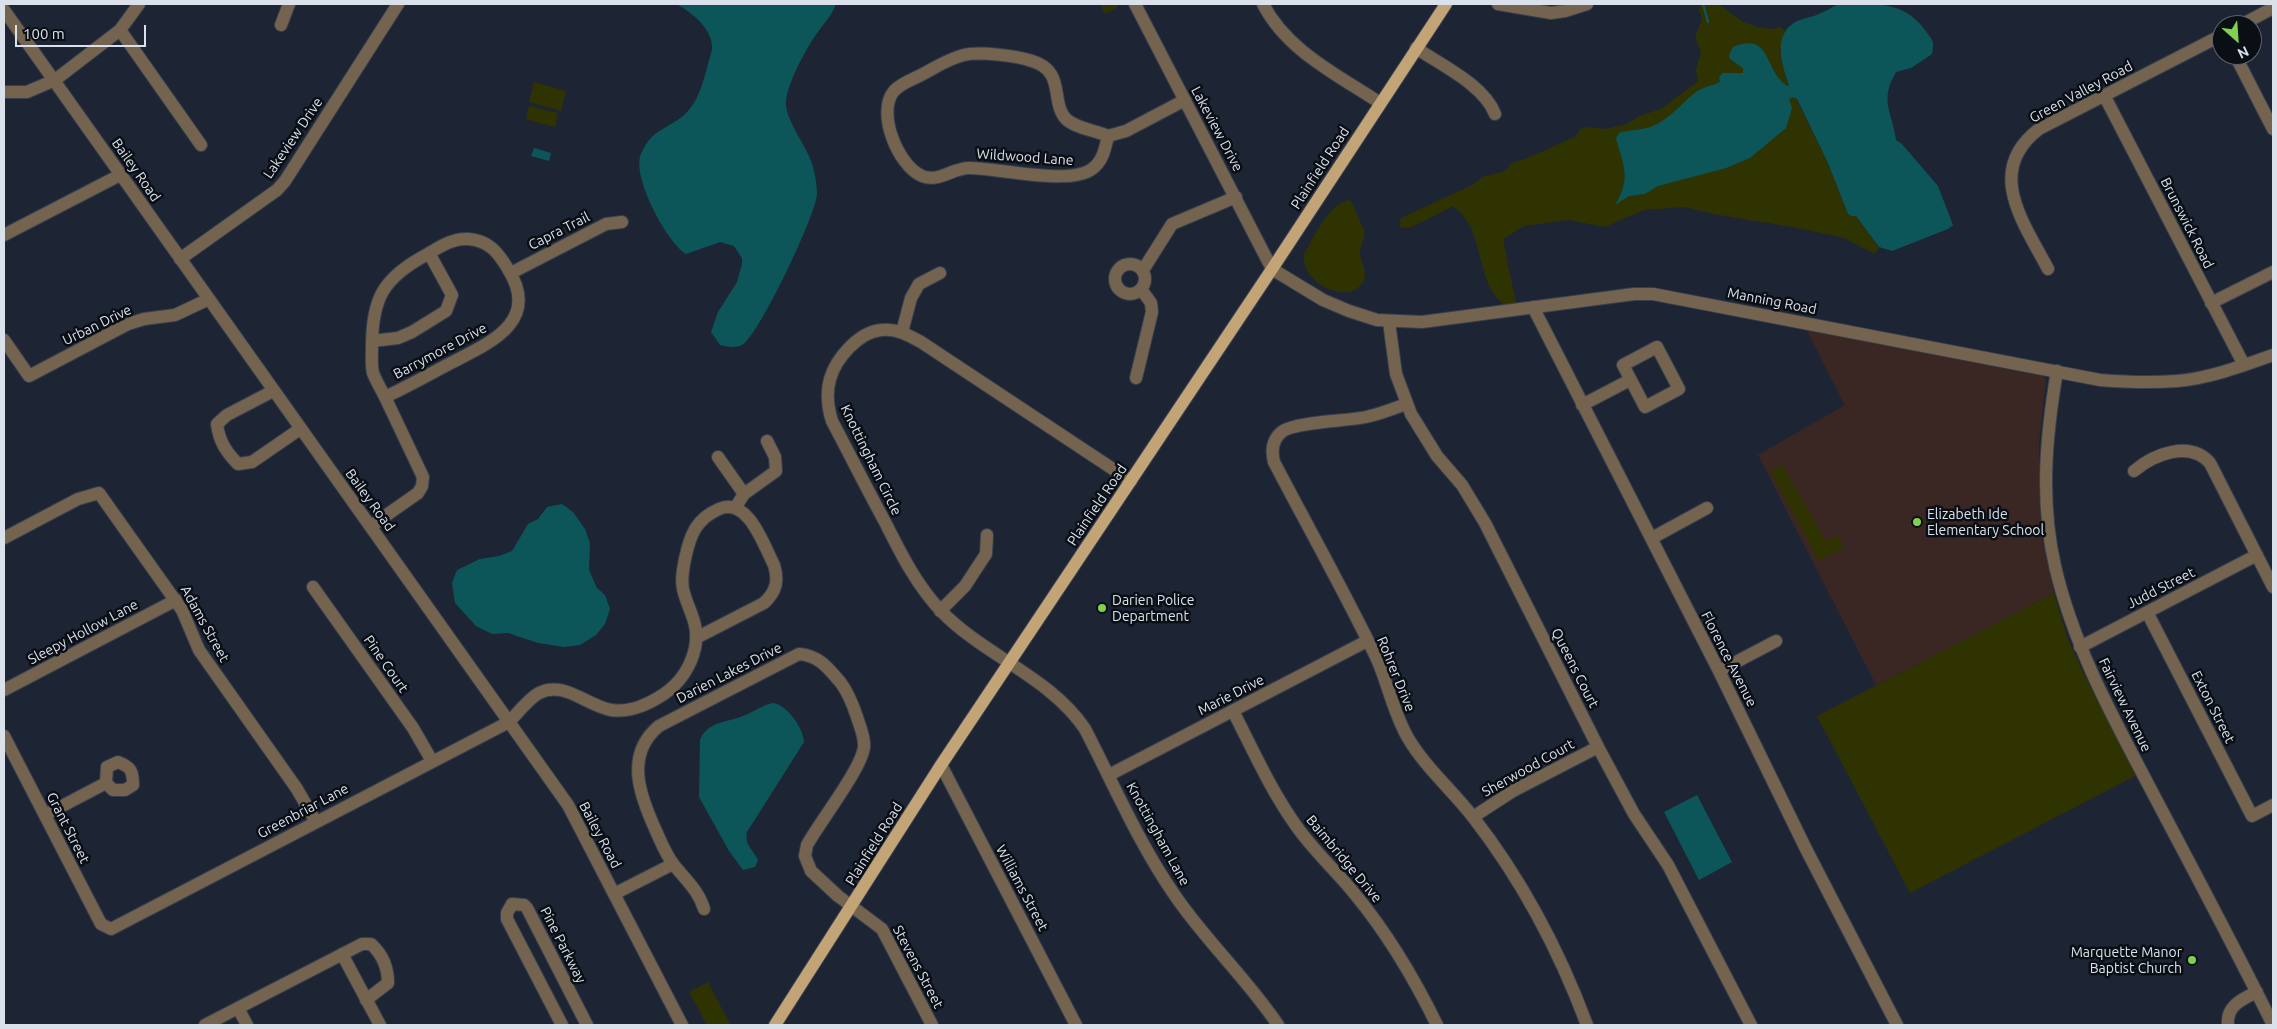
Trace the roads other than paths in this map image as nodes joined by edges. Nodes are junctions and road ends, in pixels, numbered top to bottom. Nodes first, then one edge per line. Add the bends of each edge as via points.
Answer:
1 (139, 4) edge
2 (289, 4) edge
3 (398, 4) edge
4 (1135, 4) edge
5 (1263, 4) edge
6 (1446, 4) edge
7 (1498, 4) edge
8 (1511, 4) edge
9 (1587, 4) edge
10 (1531, 7) edge
11 (2273, 8) edge
12 (4, 10) edge
13 (2260, 15) edge
14 (281, 25) dead end
15 (120, 30) junction
16 (2212, 40) edge
17 (1416, 48) junction
18 (2240, 65) edge
19 (55, 80) junction
20 (4, 92) edge
21 (2104, 95) junction
22 (1185, 100) junction
23 (1380, 103) junction
24 (1495, 114) dead end
25 (2273, 129) edge
26 (1108, 136) junction
27 (201, 145) dead end
28 (120, 175) junction
29 (1236, 197) junction
30 (622, 222) dead end
31 (4, 235) edge
32 (429, 253) junction
33 (180, 259) junction
34 (1272, 269) junction
35 (2048, 269) dead end
36 (1143, 270) junction
37 (2273, 272) edge
38 (511, 273) junction
39 (940, 273) dead end
40 (1141, 289) junction
41 (209, 300) junction
42 (2211, 303) junction
43 (1533, 307) junction
44 (1389, 322) junction
45 (902, 332) junction
46 (4, 340) edge
47 (372, 341) junction
48 (2273, 355) edge
49 (2244, 366) junction
50 (2057, 371) junction
51 (1136, 378) dead end
52 (1630, 380) junction
53 (273, 391) junction
54 (384, 397) junction
55 (1406, 404) junction
56 (1582, 404) junction
57 (300, 429) junction
58 (767, 440) dead end
59 (718, 457) dead end
60 (2134, 471) dead end
61 (1131, 481) junction
62 (744, 494) junction
63 (735, 508) junction
64 (1707, 508) dead end
65 (371, 526) junction
66 (987, 535) dead end
67 (4, 538) edge
68 (1652, 538) junction
69 (2257, 555) junction
70 (313, 587) dead end
71 (2273, 587) edge
72 (176, 600) junction
73 (940, 610) junction
74 (2147, 612) junction
75 (696, 638) junction
76 (1367, 641) junction
77 (1776, 641) dead end
78 (2080, 648) junction
79 (1009, 664) junction
80 (1719, 671) junction
81 (4, 690) edge
82 (1233, 710) junction
83 (509, 722) junction
84 (4, 736) edge
85 (1598, 747) junction
86 (432, 761) junction
87 (941, 765) junction
88 (1109, 775) junction
89 (106, 783) dead end
90 (2273, 805) edge
91 (45, 815) junction
92 (1473, 817) junction
93 (316, 822) junction
94 (673, 864) junction
95 (614, 894) junction
96 (852, 906) junction
97 (704, 909) dead end
98 (111, 929) joint
99 (342, 954) junction
100 (2257, 992) junction
101 (366, 1000) junction
102 (238, 1008) junction
103 (205, 1025) edge
104 (247, 1025) edge
105 (380, 1025) edge
106 (562, 1025) edge
107 (587, 1025) edge
108 (682, 1025) edge
109 (775, 1025) edge
110 (932, 1025) edge
111 (1076, 1025) edge
112 (1278, 1025) edge
113 (1437, 1025) edge
114 (1587, 1025) edge
115 (1751, 1025) edge
116 (1897, 1025) edge
117 (2228, 1025) edge
118 (2273, 1025) edge

1 - 15 street
2 - 14 street
3 - 33 street, Lakeview Drive via 285,181
4 - 22 street, Lakeview Drive
5 - 23 street via 1281,31 1296,46
6 - 17 main road, Plainfield Road
7 - 8 street
8 - 10 street
9 - 10 street via 1551,12
11 - 13 street
12 - 19 street, Bailey Road
15 - 19 street
15 - 27 street
16 - 21 street, Green Valley Road
17 - 23 main road, Plainfield Road
17 - 24 street via 1479,90 1491,102
18 - 25 street
19 - 20 street via 27,92
19 - 28 street, Bailey Road
21 - 35 street, Green Valley Road via 2039,129 2028,138 2014,159 2010,186 2013,201
21 - 42 street, Brunswick Road
22 - 26 street via 1126,131
22 - 29 street, Lakeview Drive
23 - 34 main road, Plainfield Road
26 - 26 street, Wildwood Lane via 1098,163 1077,176 968,168 928,178 912,170 902,158 890,130 887,112 894,91 903,84 960,56 982,54 1032,61 1043,66 1055,81 1065,117 1076,126
28 - 31 street
28 - 33 street, Bailey Road
29 - 34 street, Lakeview Drive
29 - 36 street via 1172,224
30 - 38 street, Capra Trail via 606,224
32 - 38 street, Barrymore Drive via 456,240 479,241 493,249
32 - 47 street, Barrymore Drive via 405,267 387,286 376,306
32 - 47 street via 452,295 446,312 398,338
33 - 41 street, Bailey Road
34 - 44 street, Manning Road via 1333,305
34 - 61 main road, Plainfield Road
36 - 40 street via 1146,280
36 - 40 street via 1129,263 1120,267 1116,276 1117,285 1123,292 1132,294
37 - 42 street
38 - 54 street, Barrymore Drive via 518,308 502,335
39 - 45 street via 919,284 911,298
40 - 51 street via 1151,303 1152,312
41 - 46 street, Urban Drive via 175,315 128,324 29,376
41 - 53 street, Bailey Road
42 - 49 street, Brunswick Road
43 - 44 street, Manning Road via 1452,320
43 - 50 street, Manning Road via 1634,294 1665,295
43 - 56 street, Florence Avenue
44 - 55 street, Queens Court via 1393,360
45 - 61 street, Knottingham Circle
45 - 73 street, Knottingham Circle via 874,331 854,342 830,378 828,406 832,421 904,560
47 - 54 street, Barrymore Drive via 373,372
48 - 49 street, Manning Road
49 - 50 street, Manning Road via 2178,381 2100,380
50 - 78 street, Fairview Avenue via 2047,433 2047,514 2055,566
52 - 52 street via 1645,407 1679,389 1657,347 1623,365
52 - 56 street
53 - 57 street, Bailey Road
53 - 57 street via 217,424 218,439 228,454 238,464 252,462
54 - 65 street, Barrymore Drive via 423,477 418,493
55 - 76 street, Rohrer Drive via 1366,417 1289,428 1277,436 1272,448 1274,462
55 - 85 street, Queens Court via 1437,456 1462,485 1484,523
56 - 68 street, Florence Avenue
57 - 65 street, Bailey Road
58 - 62 street via 775,457 776,471
59 - 62 street
60 - 69 street via 2157,455 2186,451 2204,456
61 - 79 main road, Plainfield Road
62 - 63 street
63 - 75 street via 723,508 704,517 688,542 682,582 695,620
63 - 75 street via 748,516 770,557 776,573 776,586 764,603
64 - 68 street
65 - 83 street, Bailey Road
66 - 73 street via 986,554 965,586
67 - 72 street, Adams Street via 78,499 99,493
68 - 80 street, Florence Avenue
69 - 71 street
69 - 74 street, Judd Street
70 - 86 street, Pine Court via 413,728
72 - 81 street, Sleepy Hollow Lane
72 - 93 street, Adams Street via 199,650 297,789
73 - 79 street, Knottingham Circle via 974,640
74 - 78 street, Judd Street
74 - 90 street, Exton Street via 2252,816
75 - 83 street, Greenbriar Lane via 690,662 680,679 665,693 640,707 612,710 554,690 538,694
76 - 82 street, Marie Drive
76 - 92 street, Rohrer Drive via 1408,738
77 - 80 street
78 - 100 street, Fairview Avenue
79 - 87 main road, Plainfield Road
79 - 88 street, Knottingham Lane via 1050,692 1072,712 1085,729
80 - 116 street, Florence Avenue
82 - 88 street, Marie Drive
82 - 113 street, Baimbridge Drive via 1290,818 1388,938
83 - 86 street, Greenbriar Lane
83 - 95 street, Bailey Road via 568,806
84 - 91 street, Grant Street
85 - 92 street, Sherwood Court via 1513,791
85 - 115 street, Queens Court via 1634,814 1668,865
86 - 93 street, Greenbriar Lane
87 - 96 main road, Plainfield Road
87 - 111 street, Williams Street
88 - 112 street, Knottingham Lane via 1174,895
89 - 91 street
91 - 98 street, Grant Street via 101,924
92 - 114 street, Rohrer Drive via 1516,878 1547,932
93 - 98 street, Greenbriar Lane
94 - 95 street
94 - 96 street, Darien Lakes Drive via 643,804 638,766 640,750 647,735 799,654 811,655 822,661 845,688 863,737 861,758 805,852 811,871
94 - 97 street, Darien Lakes Drive via 702,900
95 - 108 street, Bailey Road
96 - 109 main road, Plainfield Road
96 - 110 street, Stevens Street via 885,934
99 - 101 street
99 - 101 street via 362,944 371,944 378,951 388,973 388,983
99 - 102 street
100 - 117 street via 2231,1009
100 - 118 street, Fairview Avenue
101 - 105 street
102 - 103 street
102 - 104 street
106 - 107 street, Pine Parkway via 508,919 506,913 512,904 524,904 527,908

